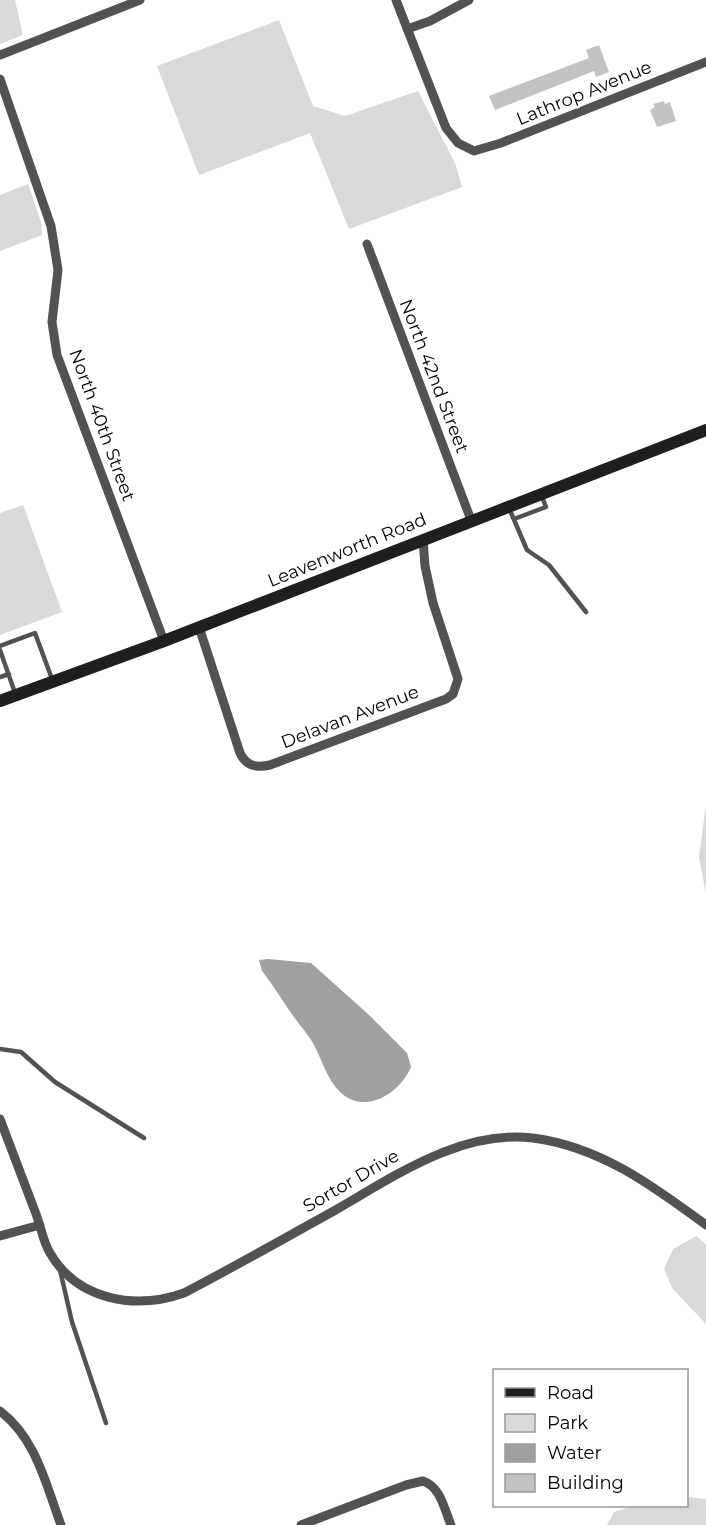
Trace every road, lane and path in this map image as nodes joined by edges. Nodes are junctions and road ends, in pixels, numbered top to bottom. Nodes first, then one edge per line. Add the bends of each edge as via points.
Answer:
1 (140, 0) edge
2 (396, 0) edge
3 (469, 0) edge
4 (407, 29) junction
5 (0, 56) edge
6 (706, 62) edge
7 (0, 79) edge
8 (367, 244) dead end
9 (706, 429) edge
10 (541, 493) junction
11 (508, 506) junction
12 (514, 519) junction
13 (471, 520) junction
14 (423, 539) junction
15 (586, 612) dead end
16 (198, 627) junction
17 (164, 641) junction
18 (0, 648) edge
19 (9, 674) junction
20 (0, 677) edge
21 (53, 682) junction
22 (16, 695) junction
23 (0, 701) edge
24 (0, 1049) edge
25 (0, 1119) edge
26 (144, 1138) dead end
27 (40, 1225) junction
28 (706, 1225) edge
29 (0, 1236) edge
30 (59, 1265) junction
31 (0, 1411) edge
32 (106, 1423) dead end
33 (61, 1525) edge
34 (301, 1525) edge
35 (451, 1525) edge

1 - 5 street
2 - 4 street
3 - 4 street
4 - 6 street, Lathrop Avenue via 446,128 458,143 474,151
7 - 17 street, North 40th Street via 51,226 57,270 52,322 57,355
8 - 13 street, North 42nd Street
9 - 10 main road, Leavenworth Road
10 - 11 main road, Leavenworth Road
10 - 12 lane via 546,507
11 - 12 lane
11 - 13 main road, Leavenworth Road
12 - 15 lane via 527,550 549,565
13 - 14 main road, Leavenworth Road
14 - 16 main road, Leavenworth Road
14 - 16 street, Delavan Avenue via 434,603 458,679 453,694 446,699 270,765 252,766 240,753
16 - 17 main road, Leavenworth Road
17 - 21 main road, Leavenworth Road
18 - 19 lane
18 - 21 lane via 35,633
19 - 20 lane
19 - 22 lane
21 - 22 main road, Leavenworth Road
22 - 23 main road, Leavenworth Road
24 - 26 lane via 21,1052 55,1083
25 - 27 street, Sortor Drive
27 - 29 street
27 - 30 street, Sortor Drive
28 - 30 street, Sortor Drive via 622,1167 566,1145 521,1137 475,1142 413,1165 213,1278 172,1297 149,1301 107,1297 80,1285
30 - 32 lane via 72,1322
31 - 33 street via 31,1446
34 - 35 street via 423,1481 439,1493

